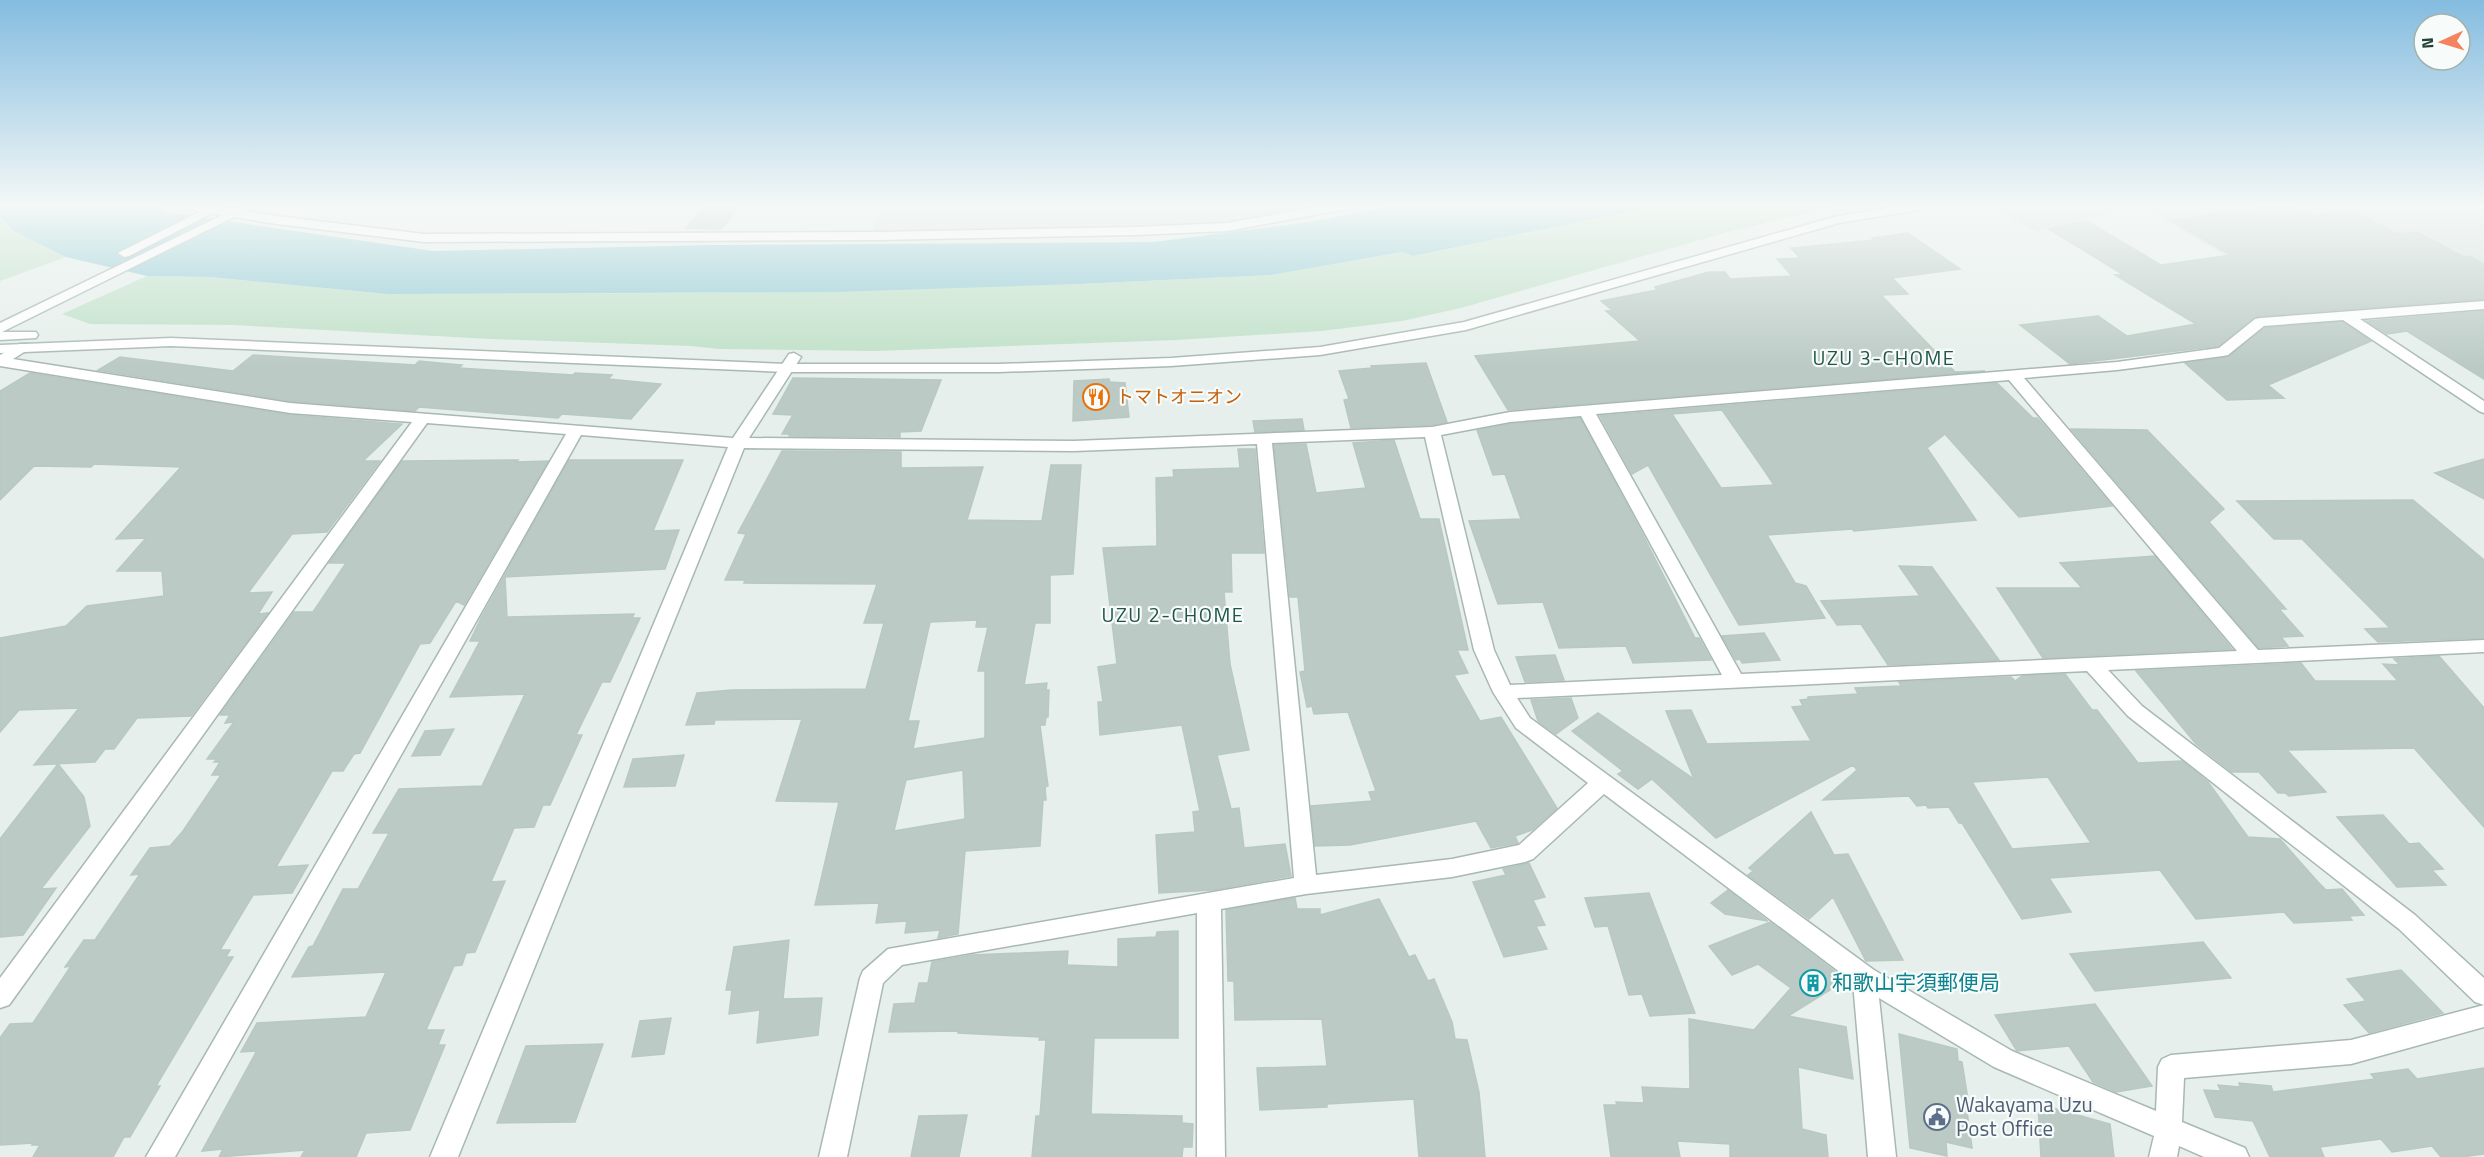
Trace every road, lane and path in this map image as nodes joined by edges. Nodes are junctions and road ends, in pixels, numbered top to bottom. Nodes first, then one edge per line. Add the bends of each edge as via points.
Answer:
1 (118, 259) edge
2 (131, 259) edge
3 (1665, 259) edge
4 (1701, 259) edge
5 (2484, 305) edge
6 (6, 312) edge
7 (2348, 316) junction
8 (0, 328) edge
9 (0, 336) edge
10 (25, 347) junction
11 (0, 349) edge
12 (790, 363) junction
13 (2426, 368) junction
14 (2013, 375) junction
15 (2484, 396) edge
16 (2484, 408) edge
17 (1587, 412) junction
18 (422, 419) junction
19 (576, 431) junction
20 (1432, 432) junction
21 (1264, 438) junction
22 (738, 443) junction
23 (2484, 646) edge
24 (2253, 657) junction
25 (2092, 665) junction
26 (1735, 681) junction
27 (1503, 692) junction
28 (1602, 783) junction
29 (1306, 885) junction
30 (1209, 901) junction
31 (1865, 977) junction
32 (2484, 994) edge
33 (0, 997) edge
34 (2484, 1016) edge
35 (2169, 1129) junction
36 (160, 1157) edge
37 (444, 1157) edge
38 (833, 1157) edge
39 (1211, 1157) edge
40 (1882, 1157) edge
41 (2163, 1157) edge
42 (2235, 1157) edge

1 - 6 street
2 - 8 street
3 - 12 street via 1460,316 1318,340 1162,351
4 - 12 street via 1466,326 1320,351 1172,362 1022,367
5 - 7 street
7 - 13 street
7 - 14 street via 2260,322 2223,352
9 - 12 street via 196,332
10 - 11 street
10 - 12 street via 171,342
10 - 18 street via 3,362 290,408
12 - 22 street
13 - 15 street
13 - 16 street
14 - 17 street
14 - 24 street
17 - 20 street via 1510,417
17 - 26 street
18 - 19 street
18 - 33 street
19 - 22 street
19 - 36 street
20 - 21 street
20 - 27 street via 1484,650
21 - 22 street via 1074,446
21 - 29 street
22 - 37 street
23 - 24 street
24 - 25 street
25 - 26 street
25 - 32 street via 2135,711 2408,922
26 - 27 street
27 - 28 street via 1523,723
28 - 29 street via 1526,853 1452,868
28 - 31 street
29 - 30 street
30 - 38 street via 897,956 872,978
30 - 39 street
31 - 35 street via 2003,1059
31 - 40 street
34 - 35 street via 2351,1052 2172,1067
35 - 41 street
35 - 42 street

